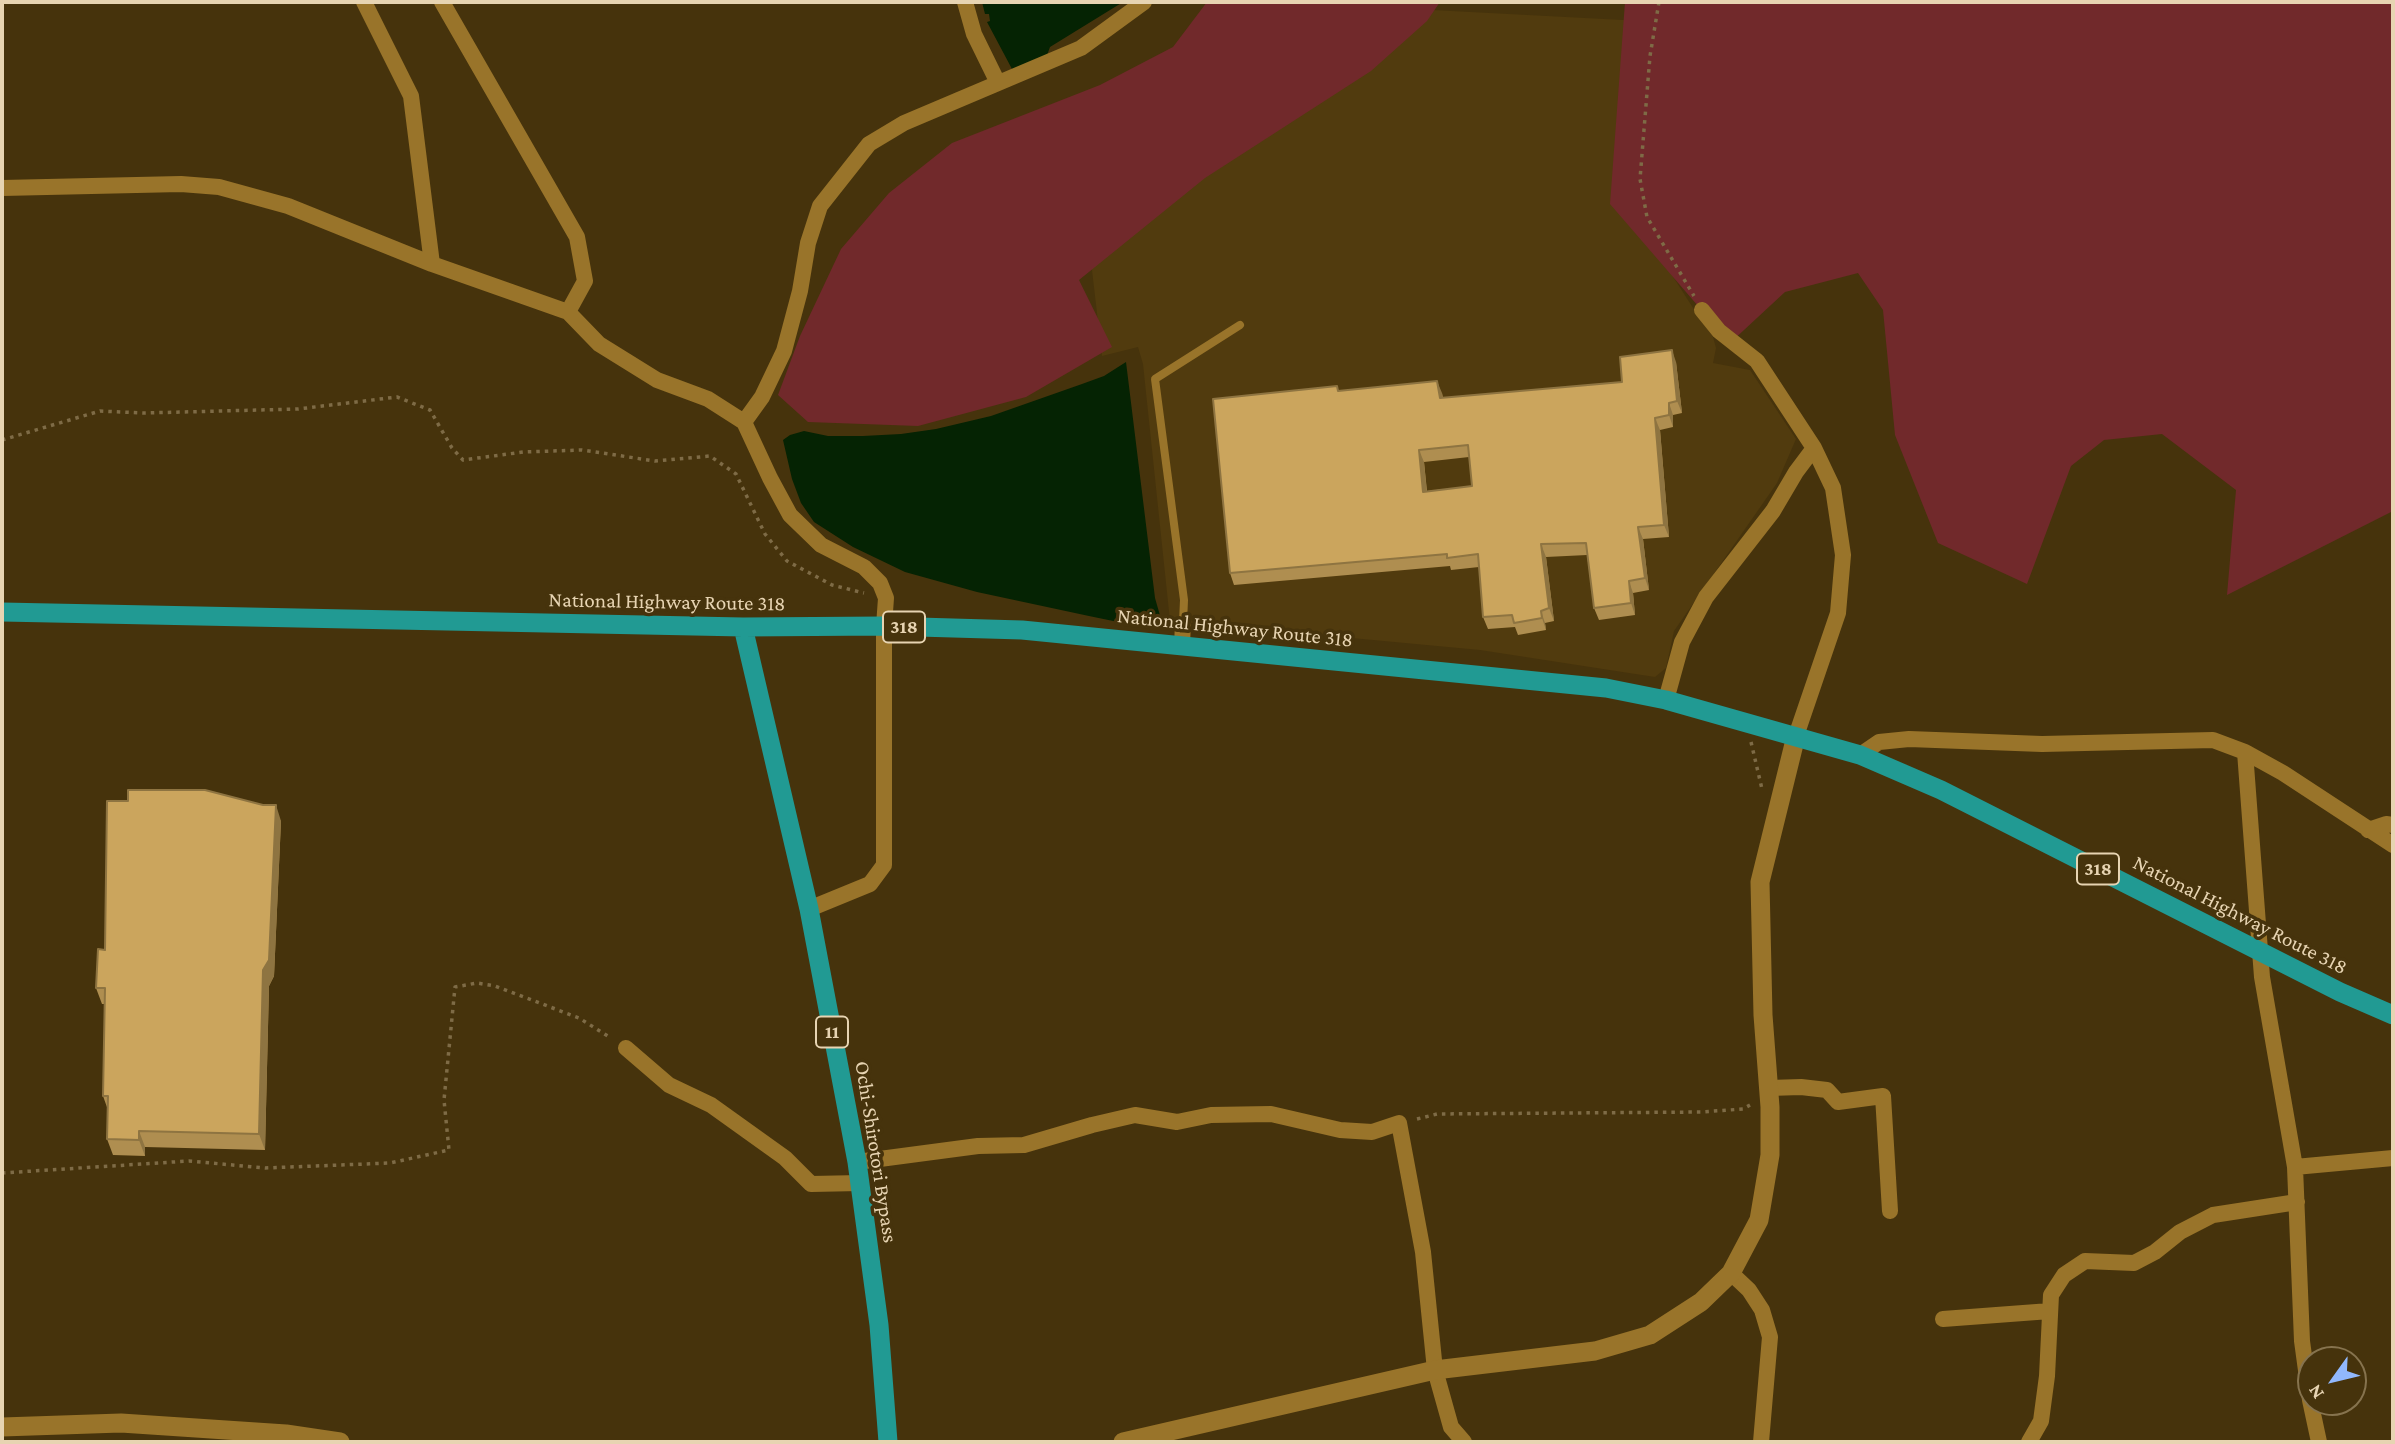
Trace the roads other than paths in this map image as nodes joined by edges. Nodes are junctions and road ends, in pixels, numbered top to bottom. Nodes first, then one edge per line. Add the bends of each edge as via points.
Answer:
1 (364, 2) edge
2 (442, 2) edge
3 (965, 2) edge
4 (1144, 2) edge
5 (998, 83) junction
6 (2, 188) edge
7 (432, 264) junction
8 (1702, 310) road end
9 (568, 312) junction
10 (1240, 326) dead end
11 (744, 422) junction
12 (1814, 448) junction
13 (2, 612) edge
14 (1183, 623) joint
15 (884, 626) junction
16 (743, 627) junction
17 (1182, 645) junction
18 (1666, 700) junction
19 (1796, 736) junction
20 (2245, 752) junction
21 (1860, 755) junction
22 (2393, 825) edge
23 (2368, 830) junction
24 (2393, 845) edge
25 (809, 909) junction
26 (2261, 951) junction
27 (2393, 1015) edge
28 (626, 1048) road end
29 (1769, 1088) junction
30 (2393, 1158) edge
31 (857, 1162) junction
32 (2295, 1167) junction
33 (860, 1183) junction
34 (2297, 1202) junction
35 (1890, 1211) dead end
36 (1731, 1273) junction
37 (2050, 1311) junction
38 (1943, 1319) dead end
39 (1435, 1370) junction
40 (2, 1427) edge
41 (340, 1442) edge
42 (888, 1442) edge
43 (1123, 1442) edge
44 (1464, 1442) edge
45 (1761, 1442) edge
46 (2029, 1442) edge
47 (2319, 1442) edge

1 - 7 street via 411,96
2 - 9 street via 577,237 584,281
3 - 5 street via 974,34
4 - 5 street via 1081,48
5 - 11 street via 904,123 869,144 820,206 784,351
6 - 7 street via 219,187 288,206
7 - 9 street
8 - 12 street via 1719,331 1757,360
9 - 11 street via 598,344 657,380 708,399
10 - 14 lane via 1155,379 1184,600
11 - 15 street via 790,515 821,545 864,567 880,583 886,598
12 - 18 street via 1706,597 1682,642
12 - 19 street via 1833,488 1843,555 1838,613
13 - 16 highway, National Highway Route 318 / 318
14 - 17 street
15 - 16 highway, National Highway Route 318 / 318
15 - 17 highway, National Highway Route 318 / 318 via 1021,629
15 - 25 street via 884,865 870,884
16 - 25 highway, Ochi-Shirotori Bypass / 11
17 - 18 highway, National Highway Route 318 / 318 via 1606,688
18 - 19 highway, National Highway Route 318 / 318
19 - 21 highway, National Highway Route 318 / 318
19 - 29 street via 1760,882
20 - 21 street via 2213,740 2042,744 1909,739 1879,742
20 - 23 street
20 - 26 street
21 - 26 highway, National Highway Route 318 / 318 via 1941,790
22 - 23 street
23 - 24 street
25 - 31 highway, Ochi-Shirotori Bypass / 11
26 - 27 highway, National Highway Route 318 / 318
26 - 32 street
28 - 33 street via 668,1085 710,1105 785,1158 811,1184
29 - 35 street via 1827,1090 1838,1102 1882,1096
29 - 36 street via 1770,1155 1759,1220
30 - 32 street
31 - 33 highway, Ochi-Shirotori Bypass / 11
31 - 39 street via 978,1146 1024,1145 1135,1115 1177,1122 1210,1115 1270,1114 1371,1132 1399,1123 1423,1252
32 - 34 street
33 - 42 highway, Ochi-Shirotori Bypass / 11 via 879,1325
34 - 37 street via 2213,1215 2134,1263 2085,1261 2064,1275 2051,1295
34 - 47 street via 2302,1341
36 - 39 street via 1701,1302 1650,1335 1595,1351
36 - 45 street via 1762,1310 1770,1337
37 - 38 street
37 - 46 street via 2042,1421
39 - 43 street
39 - 44 street via 1451,1427
40 - 41 street via 121,1423

